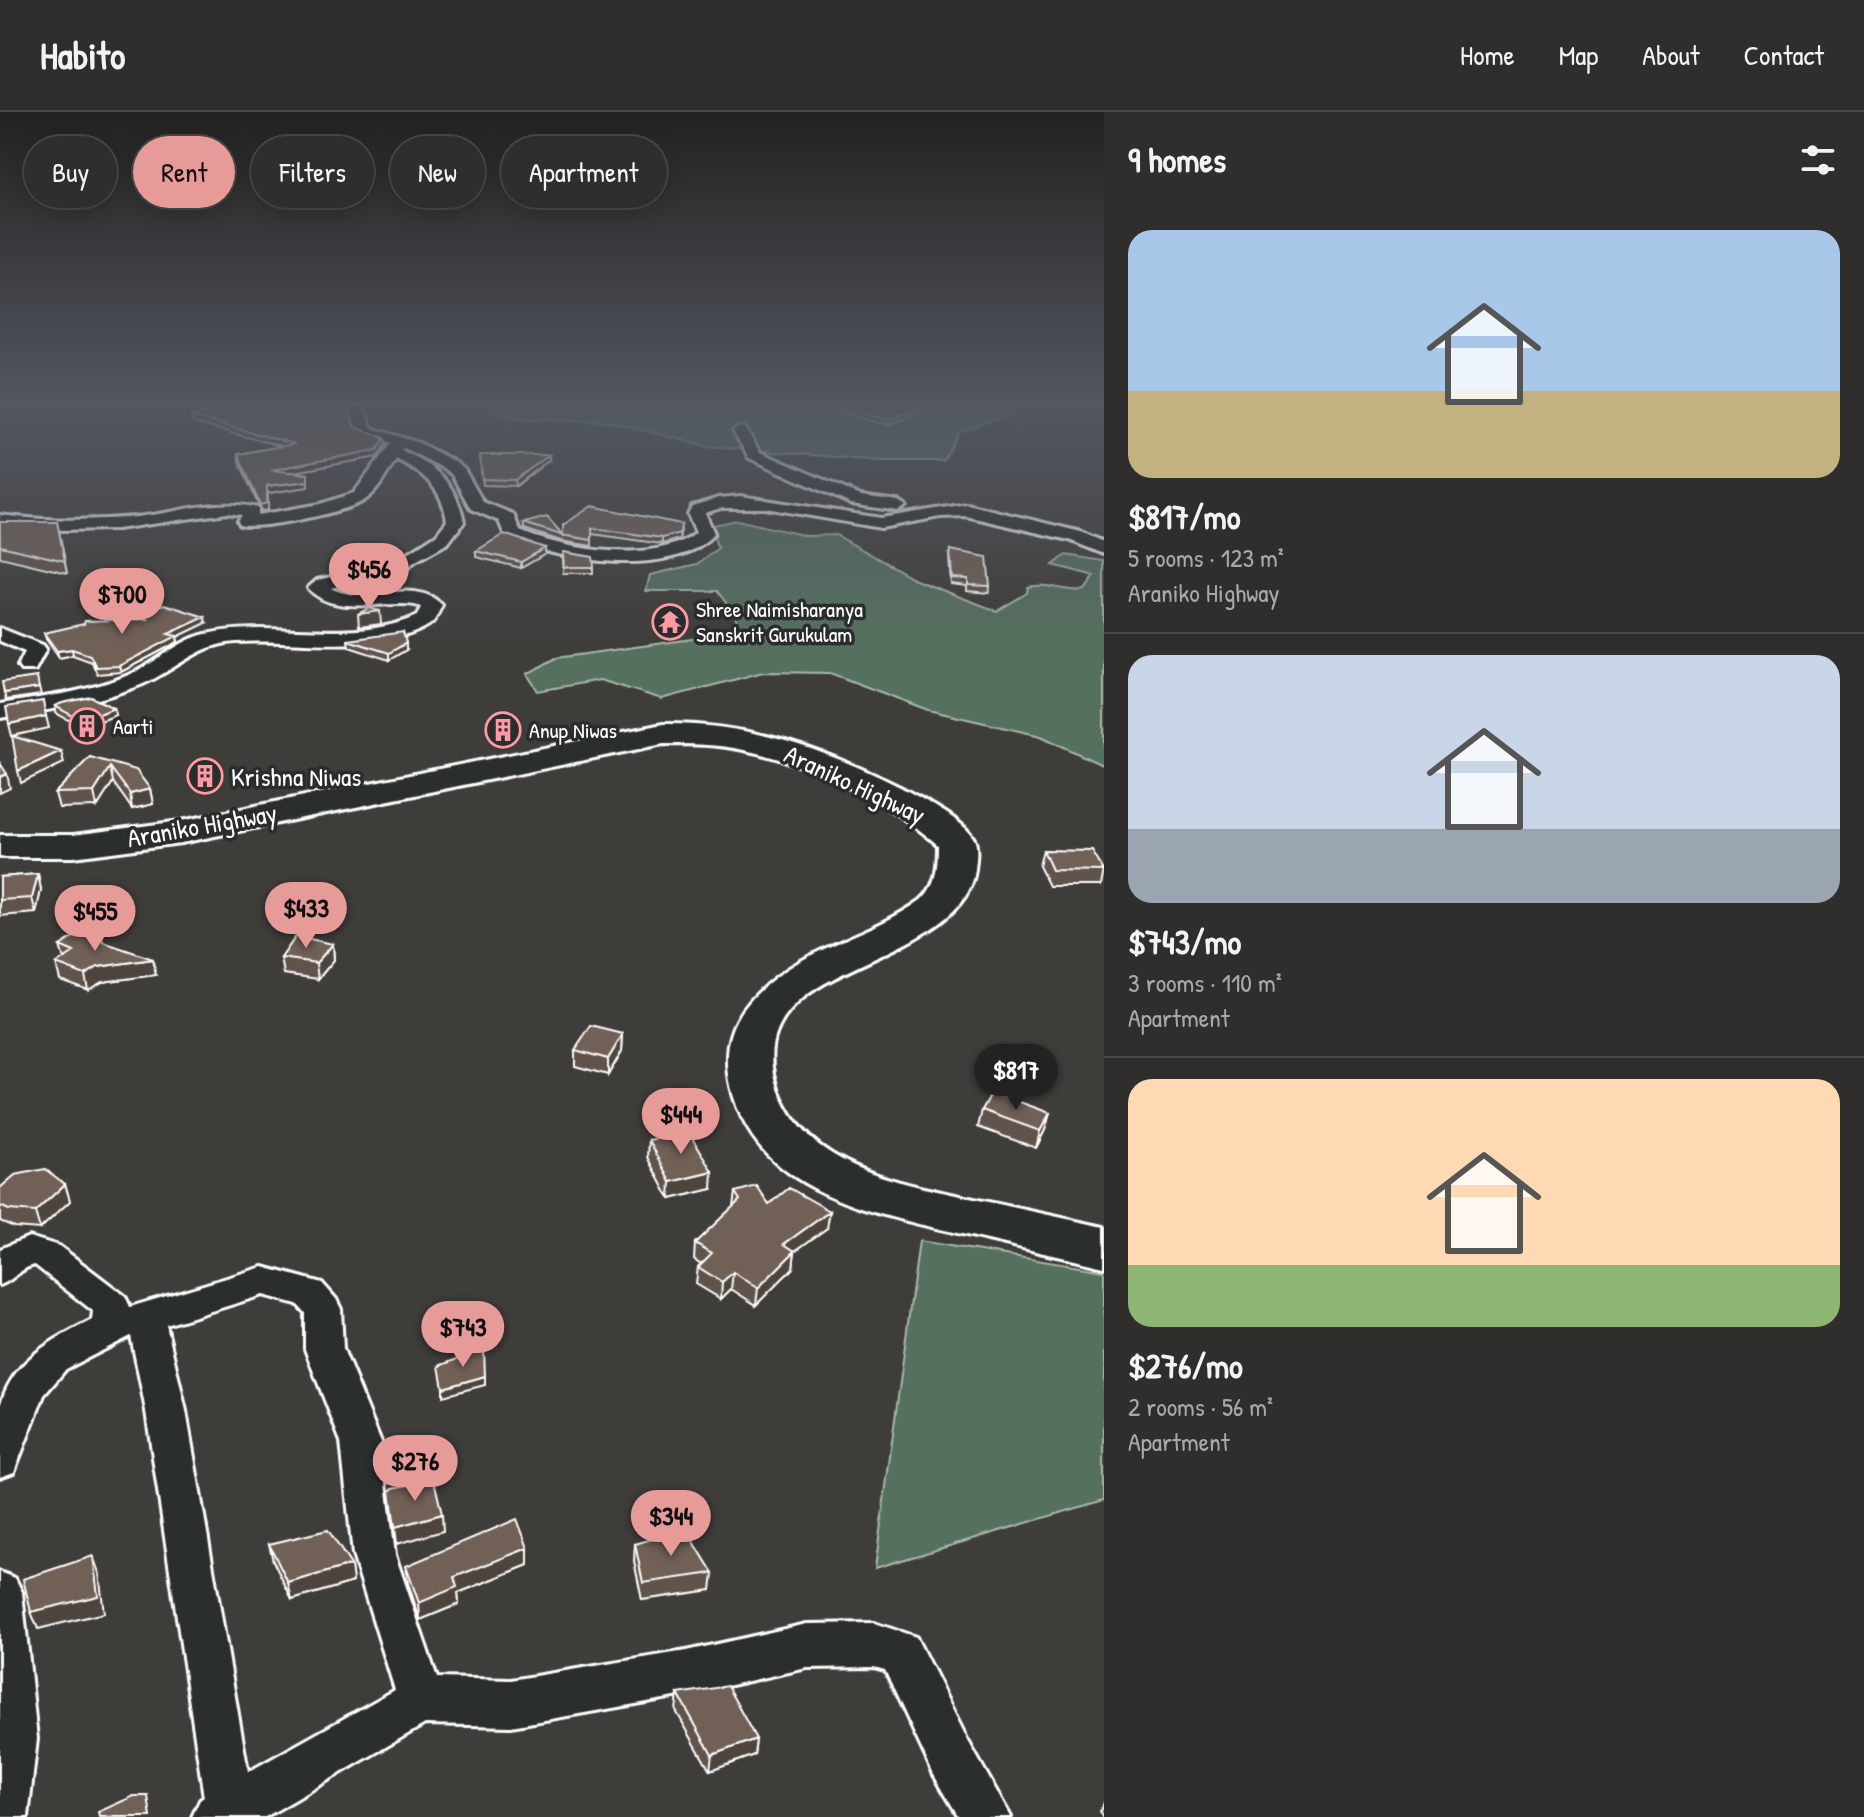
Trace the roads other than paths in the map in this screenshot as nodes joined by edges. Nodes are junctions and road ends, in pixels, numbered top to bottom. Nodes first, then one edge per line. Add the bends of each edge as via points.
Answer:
1 (373, 485) edge
2 (442, 485) edge
3 (465, 485) edge
4 (820, 485) edge
5 (985, 513) junction
6 (0, 520) edge
7 (1104, 549) edge
8 (0, 634) edge
9 (28, 666) dead end
10 (0, 711) edge
11 (0, 846) edge
12 (1104, 1247) edge
13 (0, 1271) edge
14 (128, 1323) junction
15 (0, 1460) edge
16 (0, 1592) edge
17 (421, 1701) junction
18 (223, 1813) edge
19 (3, 1817) edge
20 (986, 1817) edge

1 - 6 street via 342,505 262,522 246,521 252,512 221,507 132,522
2 - 10 street via 454,503 456,522 442,539 397,568 317,588 335,598 429,602 425,620 377,635 207,640 153,672 72,700
3 - 5 street via 477,505 507,518 512,534 522,540 594,556 684,551 705,533 698,510 726,502 757,502 878,523 947,511
4 - 5 street via 857,501 885,506 959,507
5 - 7 street via 1075,536
8 - 9 street via 36,649
11 - 12 highway, Araniko Highway via 73,846 181,832 663,734 733,737 794,751 928,816 957,842 956,875 949,893 925,915 817,969 763,1013 750,1040 749,1066 757,1100 780,1135 838,1182 866,1193
13 - 14 street via 29,1250 47,1255
14 - 15 street via 53,1358 28,1387
14 - 17 street via 263,1281 309,1293 323,1309 324,1349 361,1442 374,1555
14 - 18 street via 166,1411
16 - 19 street via 13,1739
17 - 18 street
17 - 20 street via 511,1703 807,1646 874,1645 900,1652

